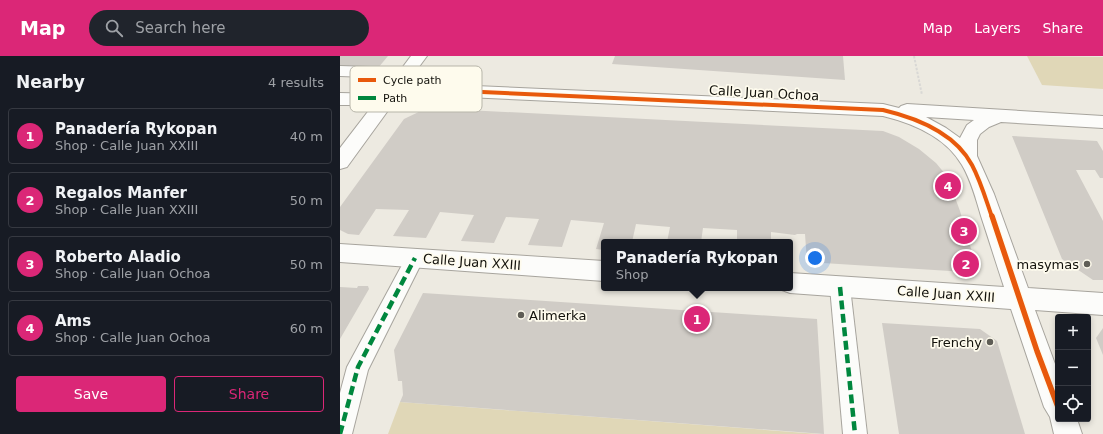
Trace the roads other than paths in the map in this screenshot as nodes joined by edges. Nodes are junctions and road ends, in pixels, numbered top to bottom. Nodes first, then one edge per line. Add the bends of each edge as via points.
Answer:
1 (419, 56) edge
2 (411, 66) edge
3 (340, 71) edge
4 (350, 71) edge
5 (482, 97) edge
6 (350, 98) edge
7 (340, 99) edge
8 (883, 110) junction
9 (377, 112) edge
10 (998, 116) junction
11 (1103, 122) edge
12 (967, 157) junction
13 (340, 162) edge
14 (340, 253) edge
15 (415, 258) junction
16 (601, 271) edge
17 (793, 283) edge
18 (840, 287) junction
19 (1020, 298) junction
20 (1103, 304) edge
21 (1055, 399) edge
22 (1064, 422) edge
23 (340, 434) edge
24 (855, 434) edge
25 (1068, 434) edge

1 - 2 street
3 - 4 street
5 - 8 street, Calle Juan Ochoa
6 - 7 street, Calle Juan Ochoa
8 - 10 street
8 - 12 street, Calle Juan Ochoa via 924,123 949,139
9 - 13 street
10 - 11 street
10 - 12 street via 974,127 967,144
12 - 19 street, Calle Juan Ochoa via 984,194
14 - 15 street, Calle Juan XXIII
15 - 16 street, Calle Juan XXIII
15 - 23 street via 358,368
17 - 18 street, Calle Juan XXIII
18 - 19 street, Calle Juan XXIII
18 - 24 street
19 - 20 street, Calle Juan XXIII
19 - 21 street, Calle Juan Ochoa
22 - 25 street

